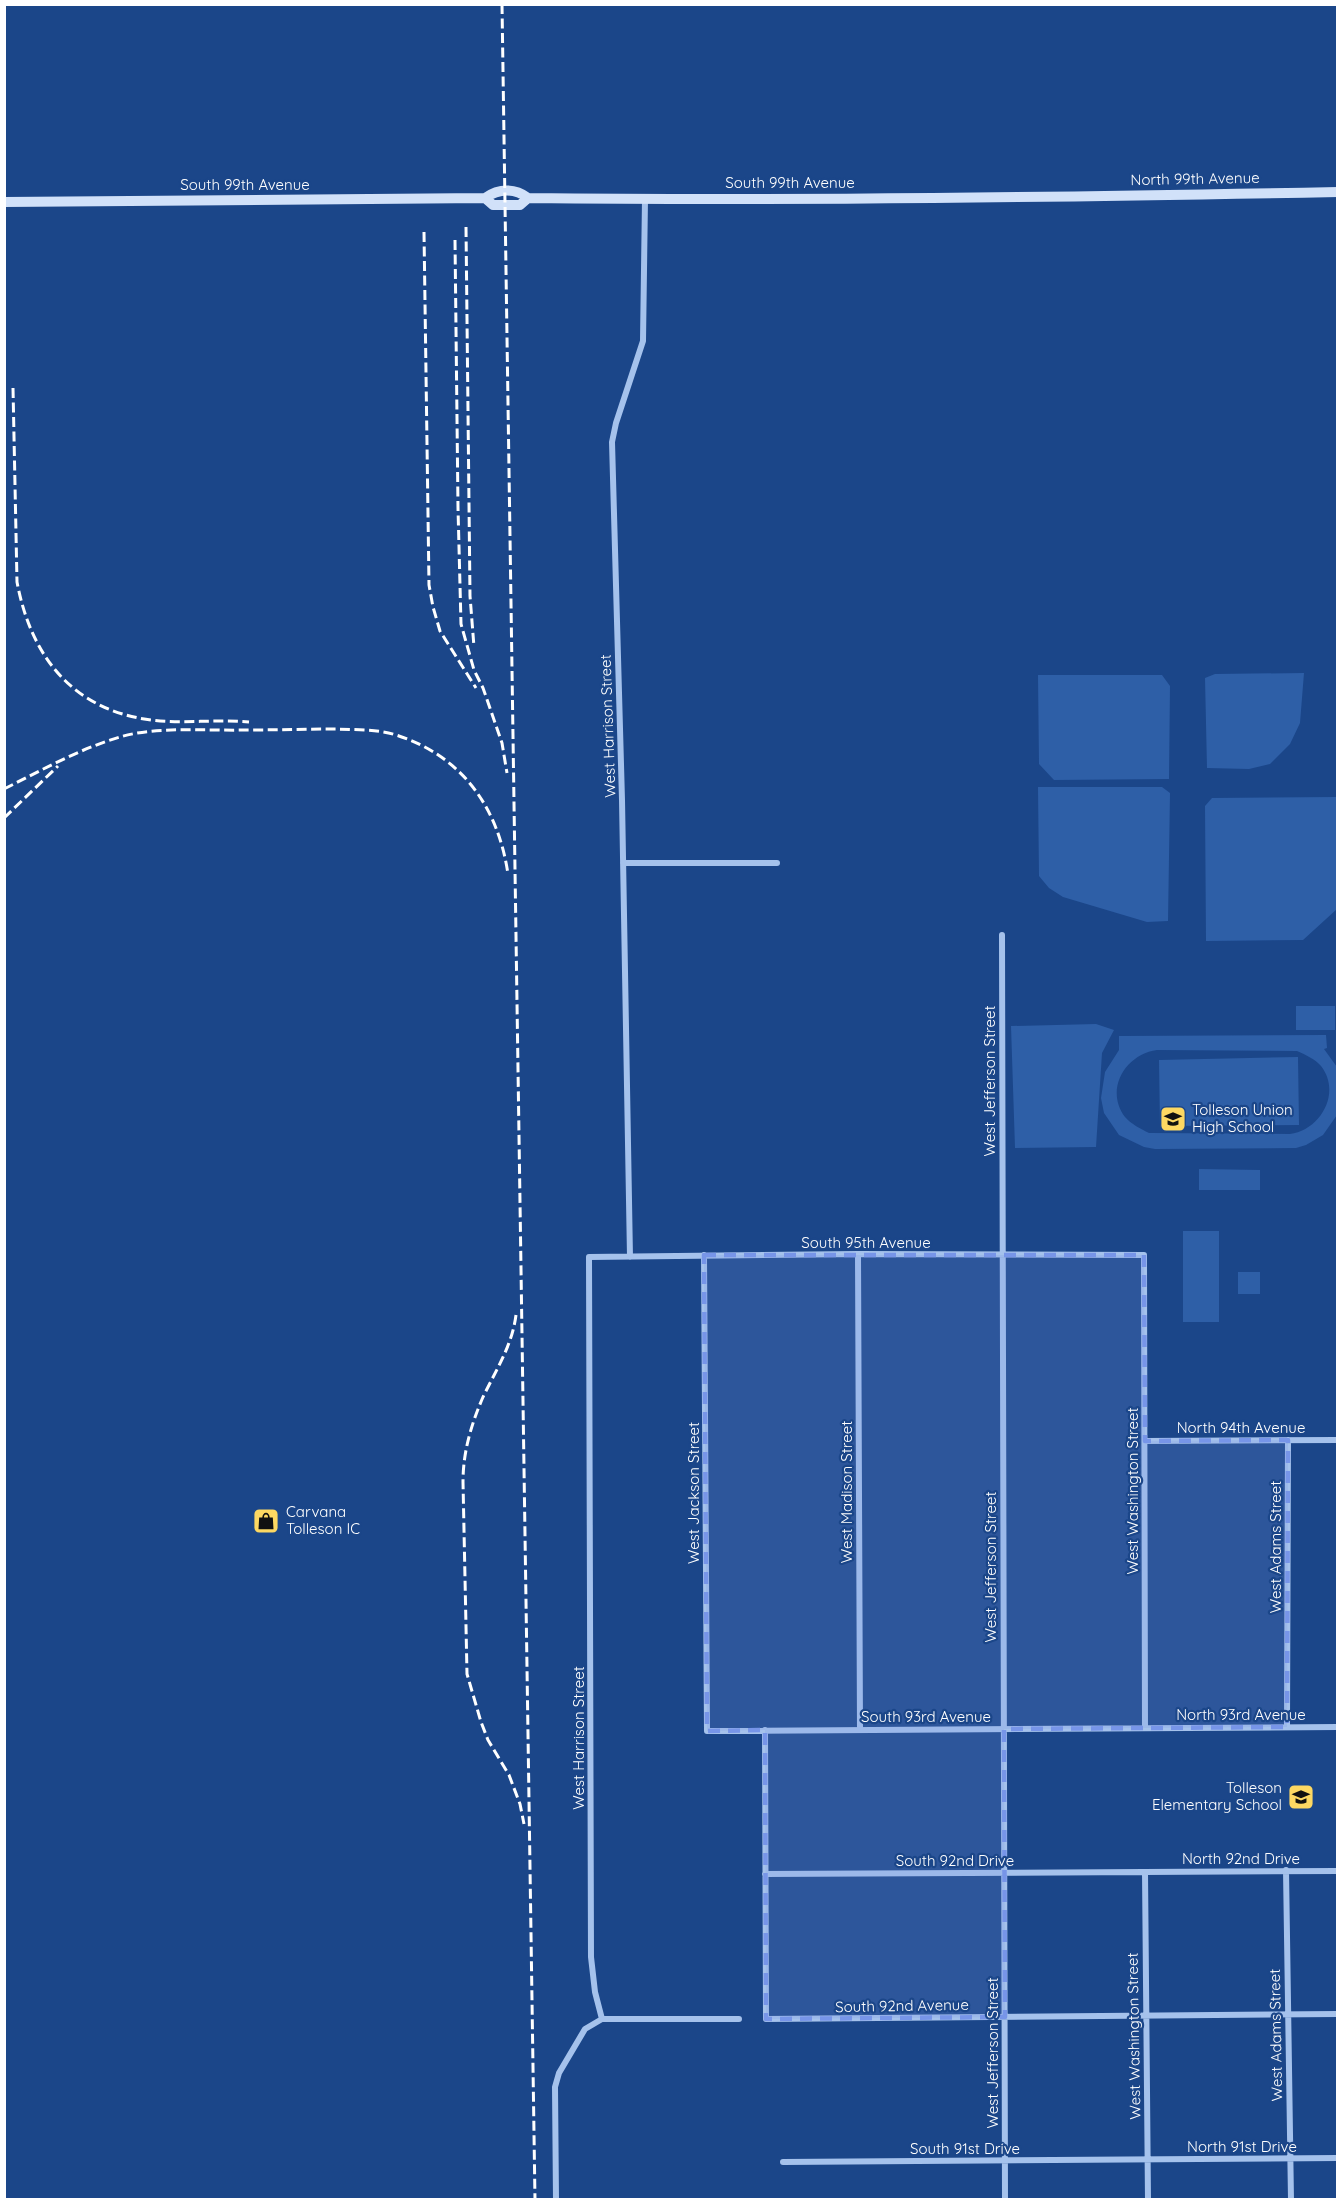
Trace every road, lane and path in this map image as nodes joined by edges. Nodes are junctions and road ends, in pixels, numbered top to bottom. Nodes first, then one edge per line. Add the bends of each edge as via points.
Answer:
1 (1338, 192) edge
2 (1053, 196) joint
3 (645, 199) junction
4 (4, 202) edge
5 (623, 863) junction
6 (777, 863) dead end
7 (1002, 934) dead end
8 (858, 1254) junction
9 (1144, 1254) joint
10 (704, 1255) junction
11 (1002, 1255) junction
12 (589, 1257) joint
13 (630, 1257) junction
14 (1288, 1440) junction
15 (1338, 1440) edge
16 (1145, 1441) junction
17 (1287, 1727) junction
18 (1338, 1727) edge
19 (1145, 1728) junction
20 (1004, 1729) junction
21 (765, 1730) junction
22 (860, 1730) junction
23 (707, 1731) joint
24 (1286, 1870) junction
25 (1338, 1871) edge
26 (1004, 1872) junction
27 (1145, 1872) junction
28 (765, 1874) junction
29 (1338, 2014) edge
30 (1146, 2015) junction
31 (1288, 2015) junction
32 (1005, 2017) junction
33 (602, 2019) junction
34 (739, 2019) dead end
35 (1290, 2158) junction
36 (1338, 2158) edge
37 (1147, 2159) junction
38 (1006, 2160) junction
39 (783, 2162) dead end
40 (556, 2199) edge
41 (1005, 2199) edge
42 (1148, 2199) edge
43 (1291, 2199) edge

1 - 2 main road, North 99th Avenue
2 - 3 main road, South 99th Avenue
3 - 4 main road, South 99th Avenue via 528,198 520,205 493,205 485,198
3 - 5 street, West Harrison Street via 643,341 612,442
5 - 6 street
5 - 13 street, West Harrison Street
7 - 11 street, West Jefferson Street
8 - 10 street, South 95th Avenue
8 - 11 street, South 95th Avenue
8 - 22 street, West Madison Street
9 - 11 street, South 95th Avenue
9 - 16 street, West Washington Street
10 - 13 street, South 95th Avenue
10 - 23 street, West Jackson Street
11 - 20 street, West Jefferson Street
12 - 13 street, South 95th Avenue
12 - 33 street, West Harrison Street via 591,1957
14 - 15 street, North 94th Avenue
14 - 16 street, North 94th Avenue
14 - 17 street, West Adams Street
16 - 19 street, West Washington Street
17 - 18 street, North 93rd Avenue
17 - 19 street, North 93rd Avenue
19 - 20 street, South 93rd Avenue
20 - 22 street, South 93rd Avenue
20 - 26 street, West Jefferson Street
21 - 22 street, South 93rd Avenue
21 - 23 street, South 93rd Avenue
21 - 28 street
24 - 25 street, North 92nd Drive
24 - 27 street, North 92nd Drive
24 - 31 street, West Adams Street
26 - 27 street, South 92nd Drive
26 - 28 street, South 92nd Drive
26 - 32 street, West Jefferson Street
27 - 30 street, West Washington Street
28 - 32 street, South 92nd Avenue via 766,2019
29 - 31 street, South 92nd Avenue
30 - 31 street, South 92nd Avenue
30 - 32 street, South 92nd Avenue
30 - 37 street, West Washington Street
31 - 35 street, West Adams Street
32 - 38 street, West Jefferson Street
33 - 34 street
33 - 40 street via 585,2029 555,2087
35 - 36 street, North 91st Drive
35 - 37 street, North 91st Drive
35 - 43 street, West Adams Street
37 - 38 street, South 91st Drive
37 - 42 street, West Washington Street
38 - 39 street, South 91st Drive
38 - 41 street, West Jefferson Street

